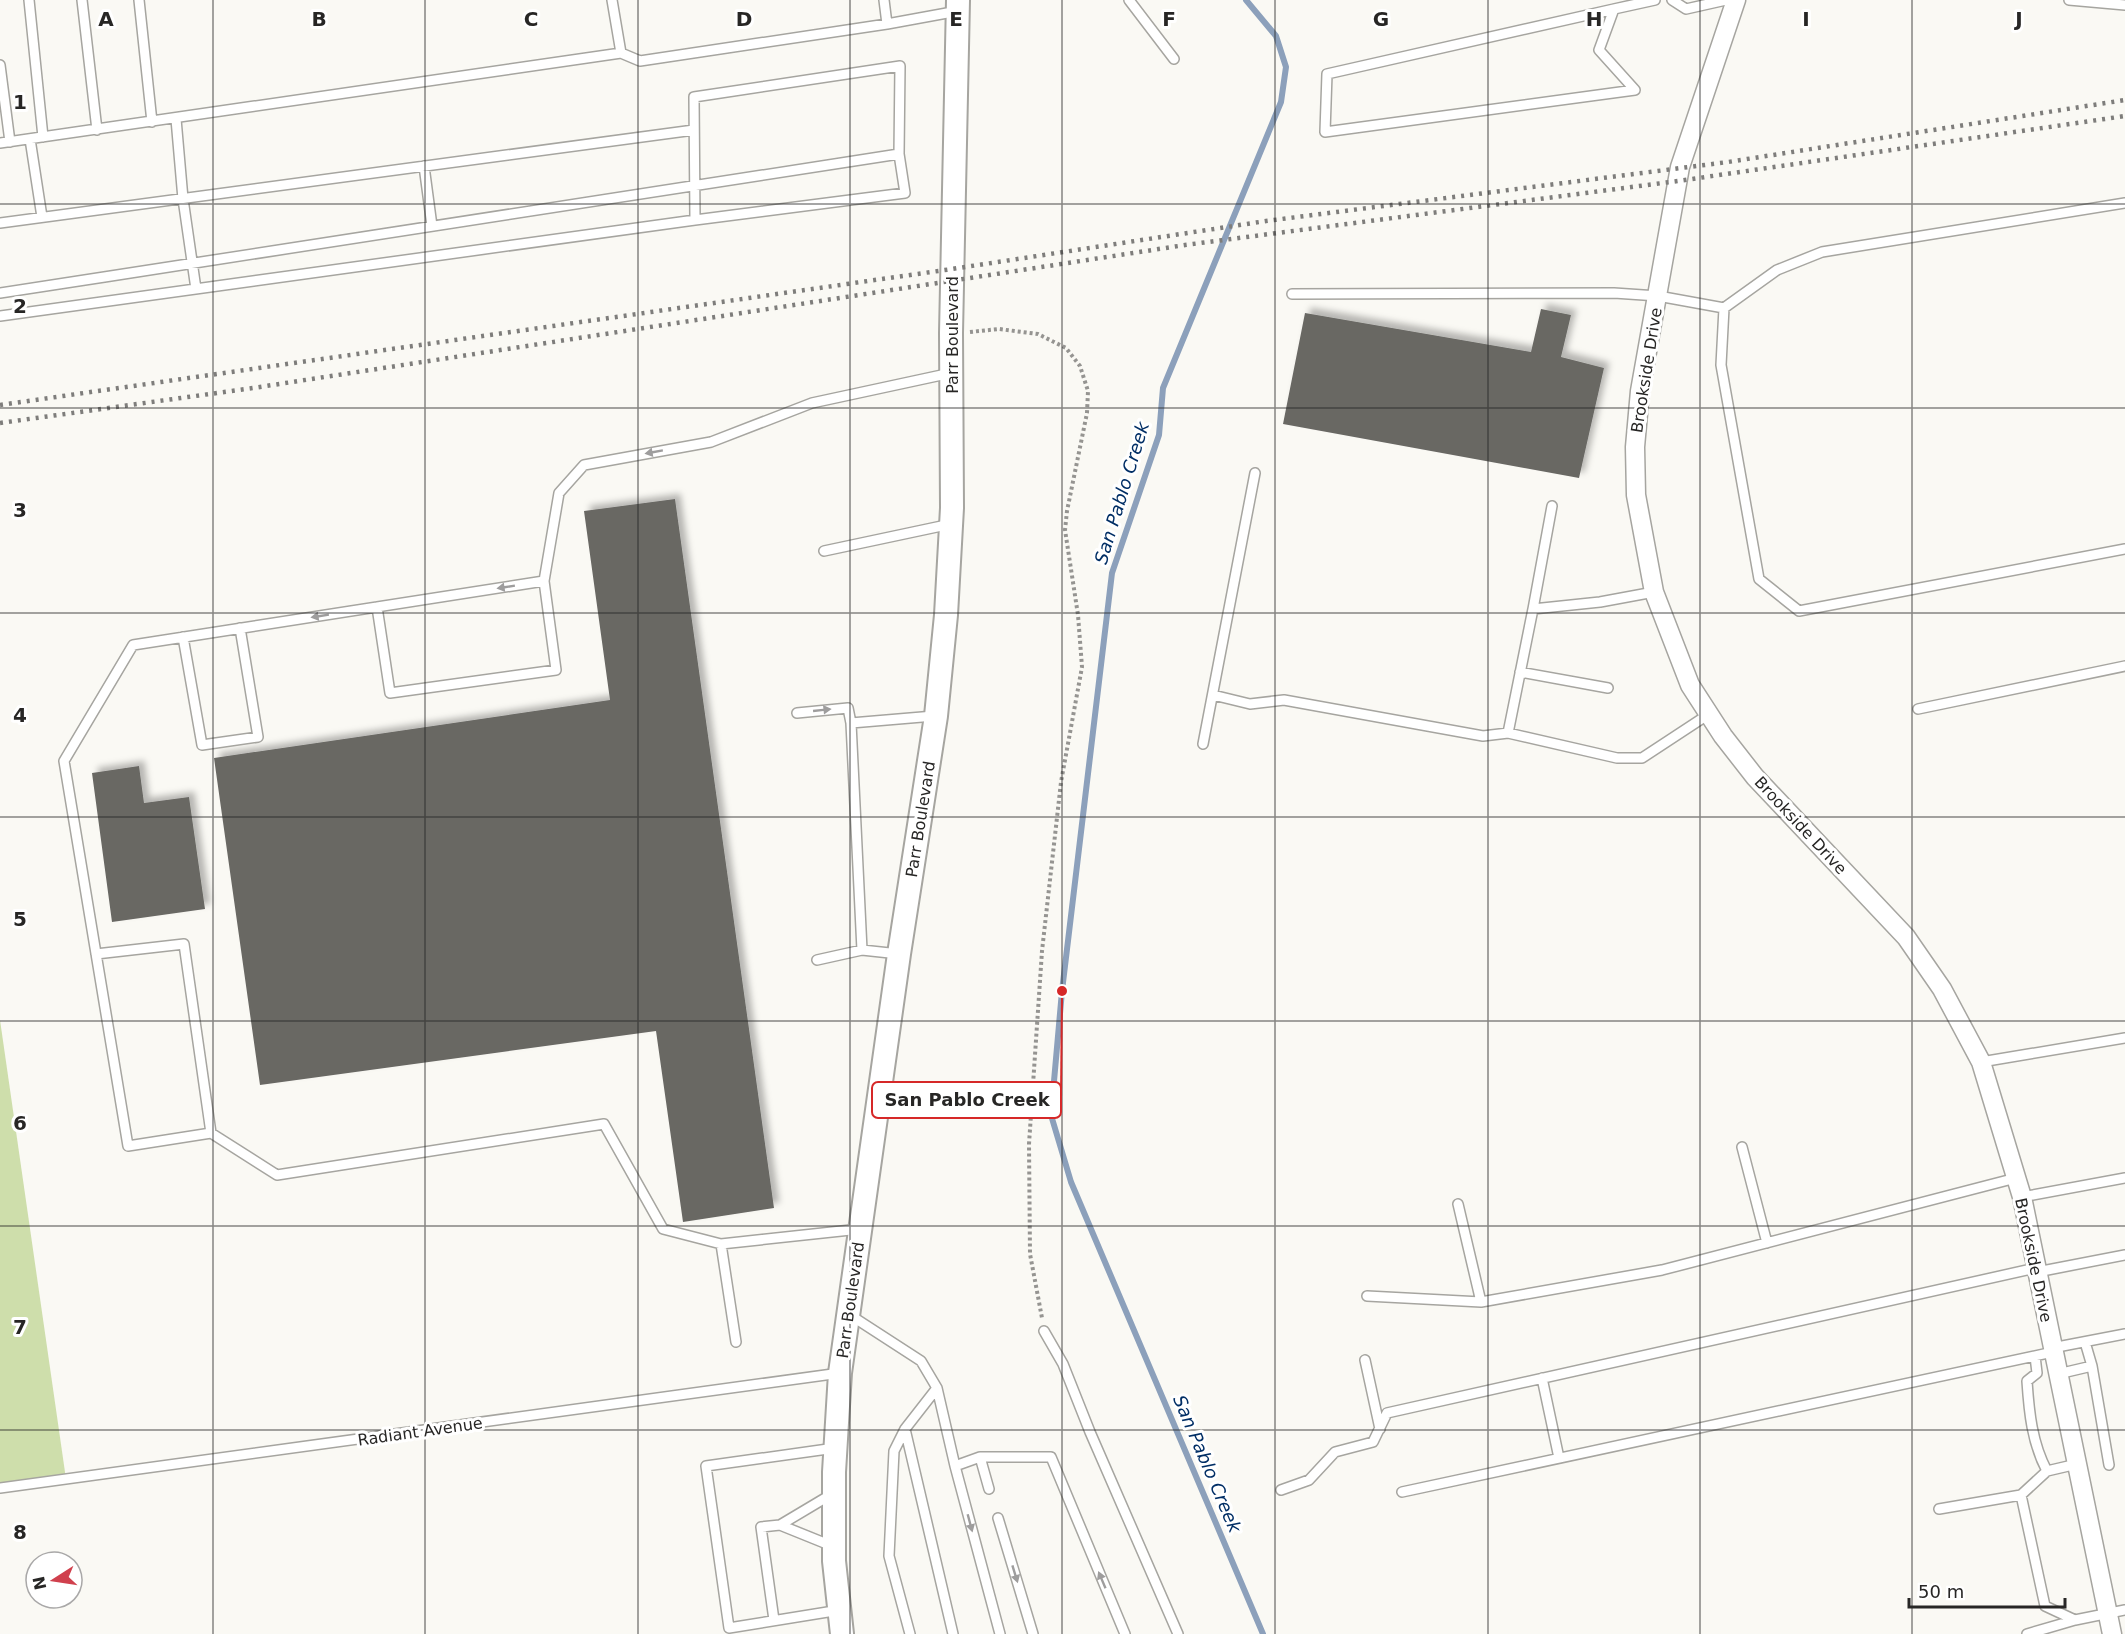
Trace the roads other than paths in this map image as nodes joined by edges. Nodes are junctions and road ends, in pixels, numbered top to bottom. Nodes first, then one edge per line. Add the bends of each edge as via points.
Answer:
1 (28, 0) edge
2 (82, 0) edge
3 (140, 0) edge
4 (612, 0) edge
5 (884, 0) edge
6 (1129, 0) edge
7 (1655, 0) edge
8 (1672, 0) edge
9 (1726, 0) edge
10 (1736, 0) edge
11 (2068, 0) edge
12 (2125, 5) edge
13 (958, 6) edge
14 (1614, 9) junction
15 (887, 24) junction
16 (621, 53) junction
17 (1174, 60) dead end
18 (0, 65) edge
19 (176, 119) junction
20 (152, 122) junction
21 (97, 129) junction
22 (694, 130) junction
23 (44, 137) junction
24 (30, 139) junction
25 (5, 143) edge
26 (899, 154) junction
27 (424, 166) junction
28 (694, 186) junction
29 (183, 199) junction
30 (2125, 203) edge
31 (0, 211) edge
32 (42, 217) junction
33 (695, 220) junction
34 (1, 223) edge
35 (432, 226) junction
36 (191, 263) junction
37 (196, 289) junction
38 (0, 293) edge
39 (1292, 294) dead end
40 (1658, 296) junction
41 (1724, 308) junction
42 (0, 316) edge
43 (951, 373) junction
44 (1255, 473) dead end
45 (1552, 506) dead end
46 (951, 524) junction
47 (2125, 549) edge
48 (824, 551) dead end
49 (544, 581) junction
50 (1654, 592) junction
51 (377, 607) junction
52 (1533, 609) junction
53 (240, 628) junction
54 (183, 637) junction
55 (2125, 666) edge
56 (1520, 672) junction
57 (1608, 688) dead end
58 (1213, 695) junction
59 (1918, 709) dead end
60 (797, 713) dead end
61 (1709, 714) junction
62 (936, 716) junction
63 (851, 723) junction
64 (1508, 733) junction
65 (1203, 744) dead end
66 (862, 950) junction
67 (96, 954) junction
68 (899, 954) junction
69 (817, 960) dead end
70 (2125, 1038) edge
71 (1982, 1062) junction
72 (211, 1133) junction
73 (1742, 1147) dead end
74 (2016, 1178) junction
75 (2125, 1178) edge
76 (2022, 1197) junction
77 (1458, 1204) dead end
78 (860, 1229) junction
79 (1767, 1243) junction
80 (721, 1244) junction
81 (2125, 1255) edge
82 (2036, 1270) junction
83 (1367, 1296) dead end
84 (1481, 1302) junction
85 (848, 1314) junction
86 (1044, 1331) road end
87 (2125, 1334) edge
88 (736, 1342) dead end
89 (2085, 1342) junction
90 (2053, 1350) junction
91 (2035, 1356) junction
92 (1365, 1360) dead end
93 (2092, 1366) junction
94 (840, 1373) junction
95 (2058, 1374) junction
96 (1542, 1378) junction
97 (937, 1388) junction
98 (905, 1429) junction
99 (1380, 1429) junction
100 (836, 1447) junction
101 (980, 1457) junction
102 (1559, 1458) junction
103 (2077, 1464) junction
104 (2109, 1465) dead end
105 (955, 1466) junction
106 (2047, 1471) junction
107 (0, 1488) edge
108 (989, 1489) dead end
109 (1281, 1490) dead end
110 (1402, 1492) dead end
111 (834, 1493) junction
112 (2021, 1495) junction
113 (1939, 1509) dead end
114 (998, 1518) dead end
115 (780, 1525) junction
116 (834, 1547) junction
117 (840, 1610) junction
118 (2116, 1612) edge
119 (774, 1620) junction
120 (2075, 1620) junction
121 (842, 1634) edge
122 (910, 1634) edge
123 (953, 1634) edge
124 (1000, 1634) edge
125 (1033, 1634) edge
126 (1125, 1634) edge
127 (1178, 1634) edge
128 (2027, 1634) edge
129 (2112, 1634) edge

1 - 23 lane
2 - 21 lane
3 - 20 lane
4 - 16 lane
5 - 15 lane
6 - 17 lane
7 - 14 lane
8 - 9 lane via 1686,9
10 - 40 street, Brookside Drive via 1680,167
11 - 12 lane
13 - 15 lane
13 - 43 street, Parr Boulevard
14 - 14 lane via 1327,74 1325,132 1635,90 1599,50
15 - 16 lane via 640,61
16 - 19 lane
18 - 25 lane
19 - 20 lane
19 - 29 lane
20 - 21 lane
21 - 23 lane
22 - 26 lane via 694,97 900,66
22 - 27 lane
22 - 28 lane
23 - 24 lane
24 - 25 lane
24 - 32 lane
26 - 28 lane
26 - 33 lane via 905,193
27 - 29 lane
27 - 35 lane
28 - 33 lane
28 - 35 lane
29 - 32 lane
29 - 36 lane
30 - 41 lane via 1822,252 1777,270
31 - 34 lane
32 - 34 lane
33 - 37 lane
35 - 36 lane
36 - 37 lane
36 - 38 lane
37 - 42 lane
39 - 40 lane
40 - 41 lane
40 - 50 street, Brookside Drive via 1640,391 1635,447 1635,495
41 - 47 lane via 1721,365 1760,579 1799,611
43 - 46 street, Parr Boulevard
43 -> 49 lane via 812,403 711,442 584,465 559,493
44 - 58 lane
45 - 52 lane
46 - 48 lane
46 - 62 street, Parr Boulevard
49 -> 51 lane
49 - 51 lane via 556,669 390,693
50 - 52 lane
50 - 61 street, Brookside Drive via 1690,685
51 -> 53 lane
52 - 56 lane
53 - 54 lane
53 - 54 lane via 258,737 202,745
54 - 67 lane via 133,645 64,761
55 - 59 lane
56 - 57 lane
56 - 64 lane
58 - 64 lane via 1250,704 1284,700 1483,736
58 - 65 lane
60 -> 63 lane via 848,708
61 - 64 lane via 1642,758 1617,758
61 - 71 street, Brookside Drive via 1755,777 1906,937 1942,989
62 - 63 lane
62 - 68 street, Parr Boulevard
63 - 66 lane
66 - 68 lane
66 - 69 lane
67 - 72 lane via 128,1146
67 - 72 lane via 184,944
68 - 78 street, Parr Boulevard
70 - 71 lane
71 - 74 street, Brookside Drive
72 - 80 lane via 278,1175 604,1124 663,1229
73 - 79 lane
74 - 76 street, Brookside Drive
74 - 79 lane
75 - 76 lane
76 - 82 street, Brookside Drive
77 - 84 lane
78 - 80 lane
78 - 85 street, Parr Boulevard
79 - 84 lane via 1662,1270
80 - 88 lane
81 - 82 lane
82 - 90 street, Brookside Drive
82 - 96 lane
83 - 84 lane
85 - 94 street, Parr Boulevard
85 - 97 lane via 921,1362
86 - 127 lane via 1063,1364
87 - 89 lane
89 - 90 lane
89 - 93 lane
90 - 91 lane
90 - 95 street, Brookside Drive
91 - 102 lane
91 - 106 lane via 2037,1373 2027,1381 2029,1410 2038,1453
92 - 99 lane
93 - 95 lane
93 - 104 lane
94 - 100 street, Parr Boulevard
94 - 107 lane, Radiant Avenue
95 - 103 street, Brookside Drive
96 - 99 lane via 1387,1413
96 - 102 lane
97 - 98 lane
97 - 105 lane
98 - 122 lane via 894,1451 889,1556
98 - 123 lane
99 - 109 lane via 1373,1442 1335,1452 1309,1480
100 - 111 street, Parr Boulevard
100 - 119 lane via 706,1466 729,1628
101 - 105 lane
101 - 108 lane
126 -> 101 lane via 1051,1457
102 - 110 lane
103 - 106 lane
103 - 118 street, Brookside Drive
105 -> 124 lane
106 - 112 lane
111 - 115 lane
111 - 116 street, Parr Boulevard
112 - 113 lane
112 - 120 lane via 2045,1606
114 -> 125 lane
115 - 116 lane
115 - 119 lane via 761,1527
116 - 117 street, Parr Boulevard
117 - 119 lane
117 - 121 street, Parr Boulevard
118 - 120 lane
118 - 129 street, Brookside Drive
120 - 128 lane

